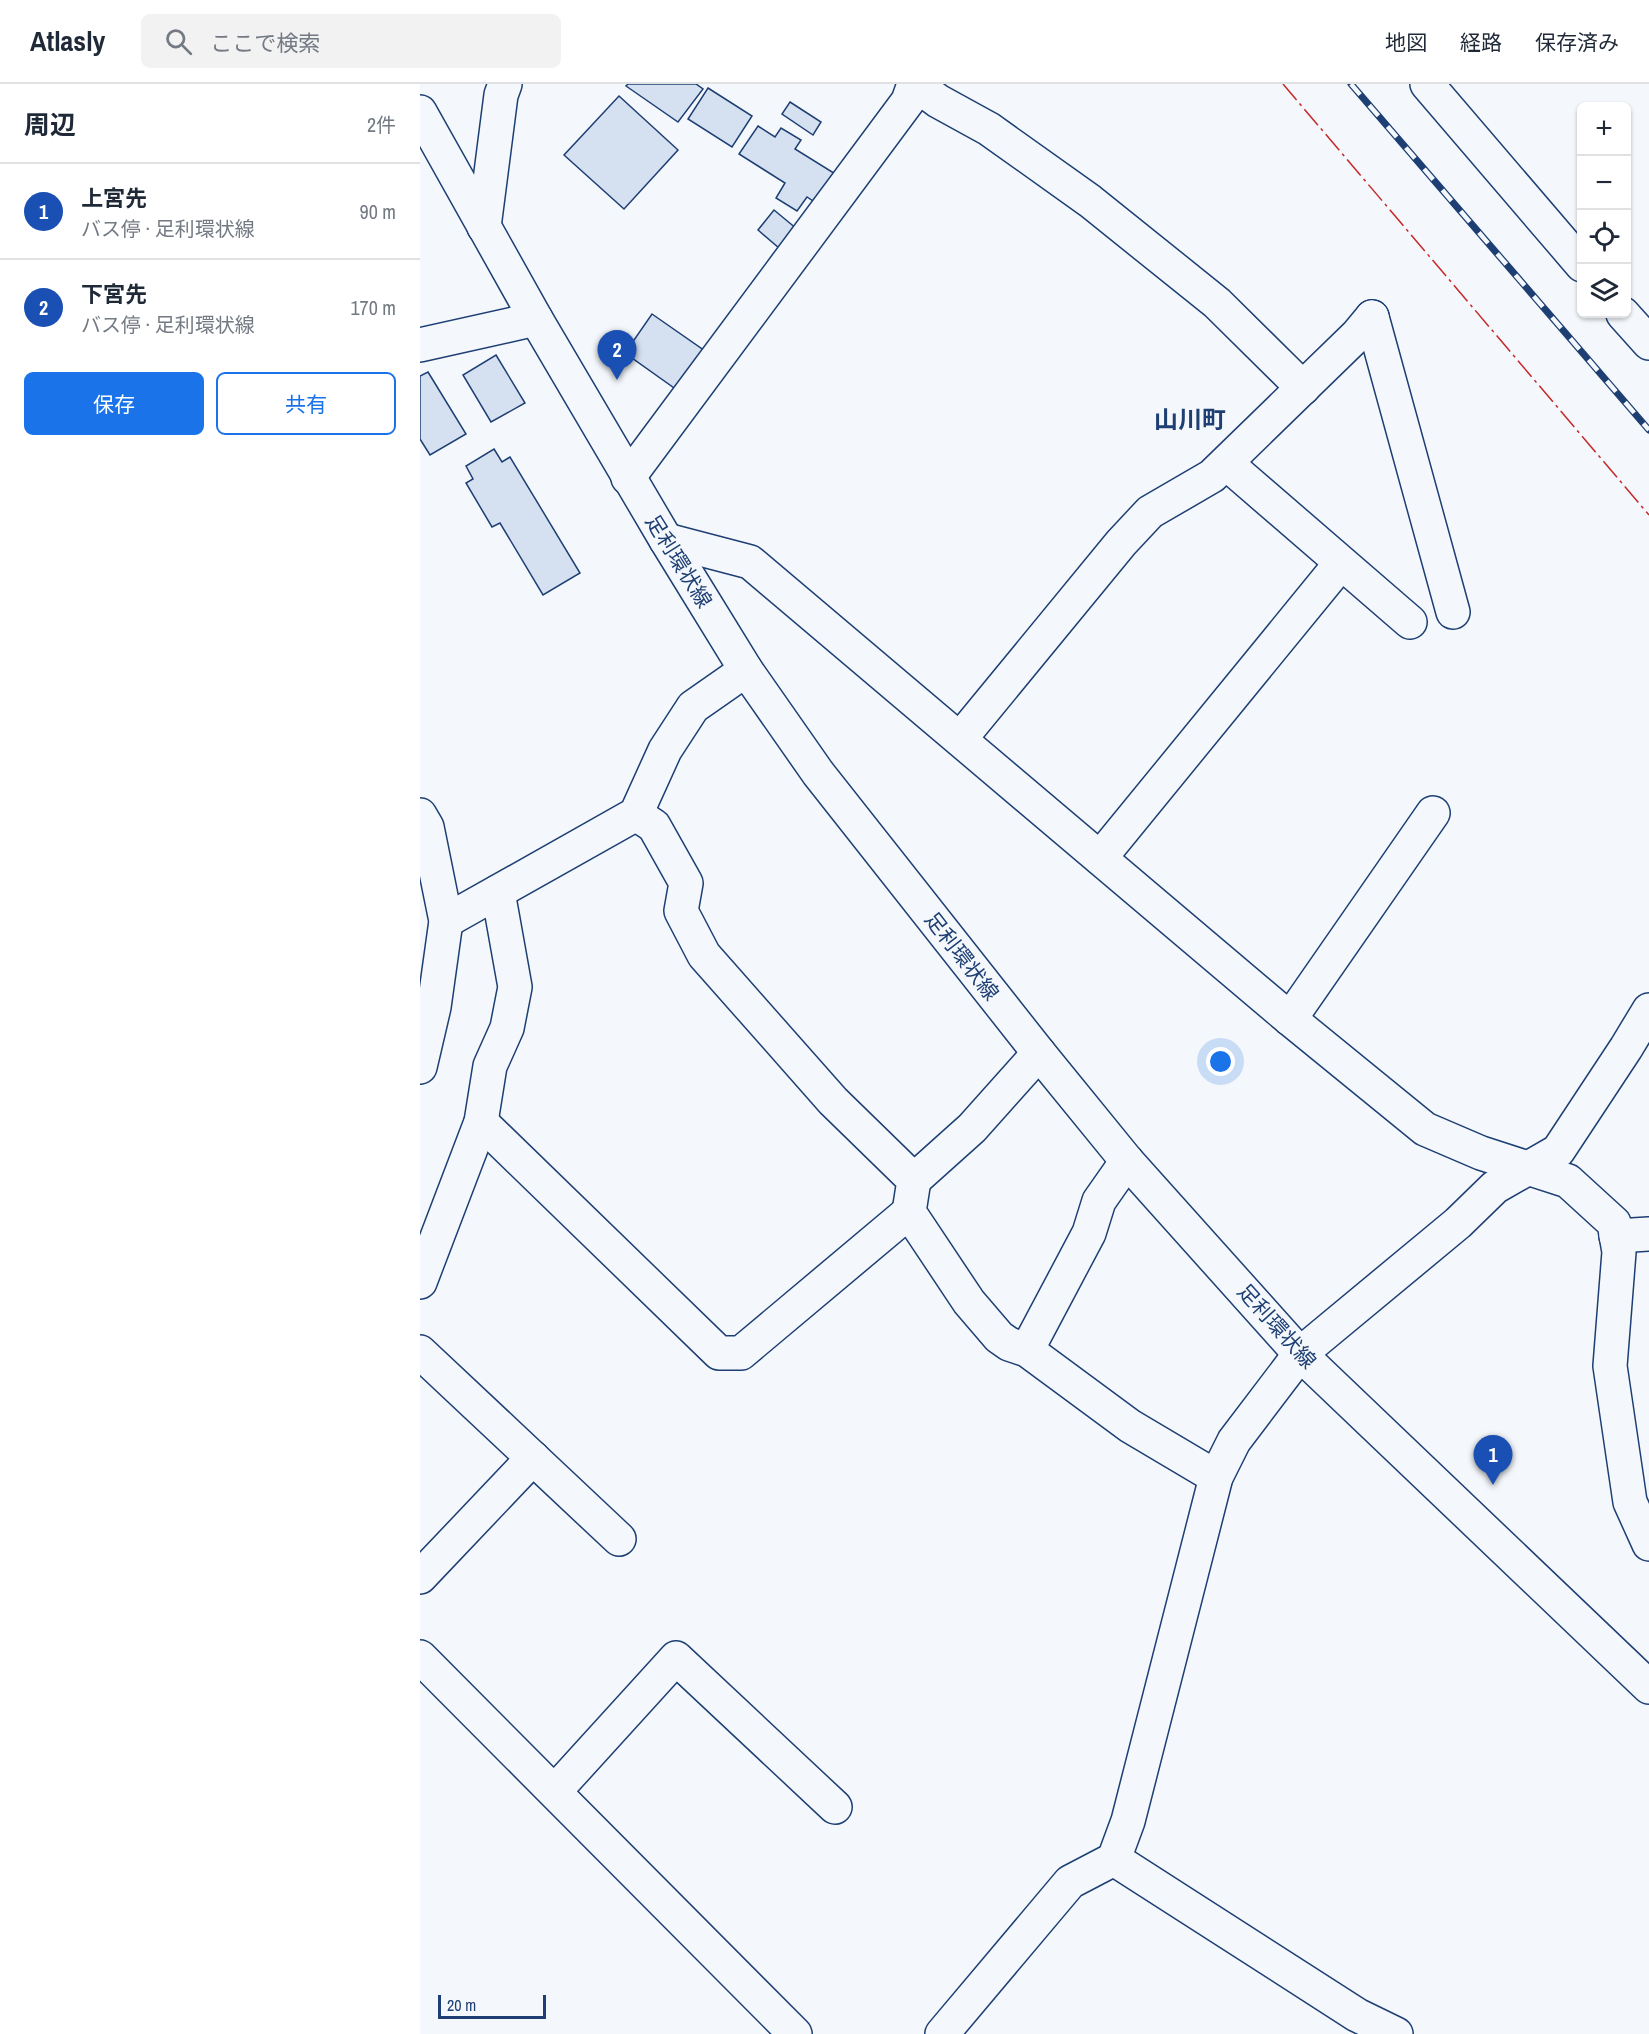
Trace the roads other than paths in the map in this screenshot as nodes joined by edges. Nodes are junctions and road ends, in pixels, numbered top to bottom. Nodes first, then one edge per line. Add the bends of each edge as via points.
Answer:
1 (505, 84) edge
2 (914, 84) edge
3 (1427, 84) edge
4 (420, 112) edge
5 (484, 227) junction
6 (1580, 264) edge
7 (1627, 318) edge
8 (536, 319) junction
9 (1649, 343) edge
10 (420, 345) edge
11 (1303, 388) junction
12 (1226, 463) junction
13 (628, 478) junction
14 (666, 540) junction
15 (1341, 563) junction
16 (1453, 612) dead end
17 (1410, 622) dead end
18 (746, 670) junction
19 (960, 739) junction
20 (1433, 813) dead end
21 (420, 814) edge
22 (636, 814) junction
23 (1100, 858) junction
24 (498, 892) junction
25 (446, 921) junction
26 (1649, 1010) edge
27 (1290, 1019) junction
28 (1039, 1053) junction
29 (420, 1067) edge
30 (481, 1122) junction
31 (1128, 1161) junction
32 (1528, 1168) junction
33 (912, 1196) junction
34 (1649, 1234) edge
35 (1616, 1236) junction
36 (420, 1282) edge
37 (1027, 1350) junction
38 (420, 1352) edge
39 (1300, 1353) junction
40 (533, 1458) junction
41 (1216, 1477) junction
42 (620, 1539) dead end
43 (1649, 1544) edge
44 (420, 1577) edge
45 (420, 1657) edge
46 (1649, 1687) edge
47 (555, 1791) junction
48 (835, 1807) dead end
49 (1114, 1859) junction
50 (795, 2034) edge
51 (942, 2034) edge
52 (1396, 2034) edge

1 - 5 street
2 - 11 street via 989,129 1090,201 1217,303
2 - 13 street via 908,100
3 - 6 street
4 - 5 street, 足利環状線
5 - 8 street, 足利環状線
7 - 9 street
8 - 10 street
8 - 13 street, 足利環状線
11 - 12 street
11 - 16 street via 1372,317
12 - 15 street
12 - 19 street via 1212,476 1150,512
13 - 14 street, 足利環状線
14 - 18 street, 足利環状線
14 - 19 street via 750,562
15 - 17 street
15 - 23 street
18 - 22 street via 693,707 665,750
18 - 28 street, 足利環状線 via 818,773
19 - 23 street
20 - 27 street
21 - 25 street via 427,827
22 - 24 street
22 - 33 street via 654,826 686,883 681,911 704,955
23 - 27 street
24 - 25 street
24 - 30 street via 515,987 507,1028 490,1066
25 - 29 street via 434,1007
26 - 32 street via 1558,1151
27 - 32 street via 1425,1129
28 - 31 street, 足利環状線
28 - 33 street
30 - 33 street via 719,1353 741,1353
30 - 36 street
31 - 37 street via 1100,1201 1089,1233
31 - 39 street, 足利環状線
32 - 35 street via 1568,1181 1614,1222
32 - 39 street via 1495,1187 1458,1223
33 - 37 street via 969,1302 999,1337
34 - 35 street
35 - 43 street via 1619,1252 1610,1366 1630,1502
37 - 41 street via 1130,1426
38 - 40 street
39 - 41 street via 1234,1441
39 - 46 street, 足利環状線
40 - 42 street
40 - 44 street
41 - 49 street via 1128,1821
45 - 47 street
47 - 48 street via 676,1658
47 - 50 street
49 - 51 street via 1070,1882
49 - 52 street via 1357,2015

